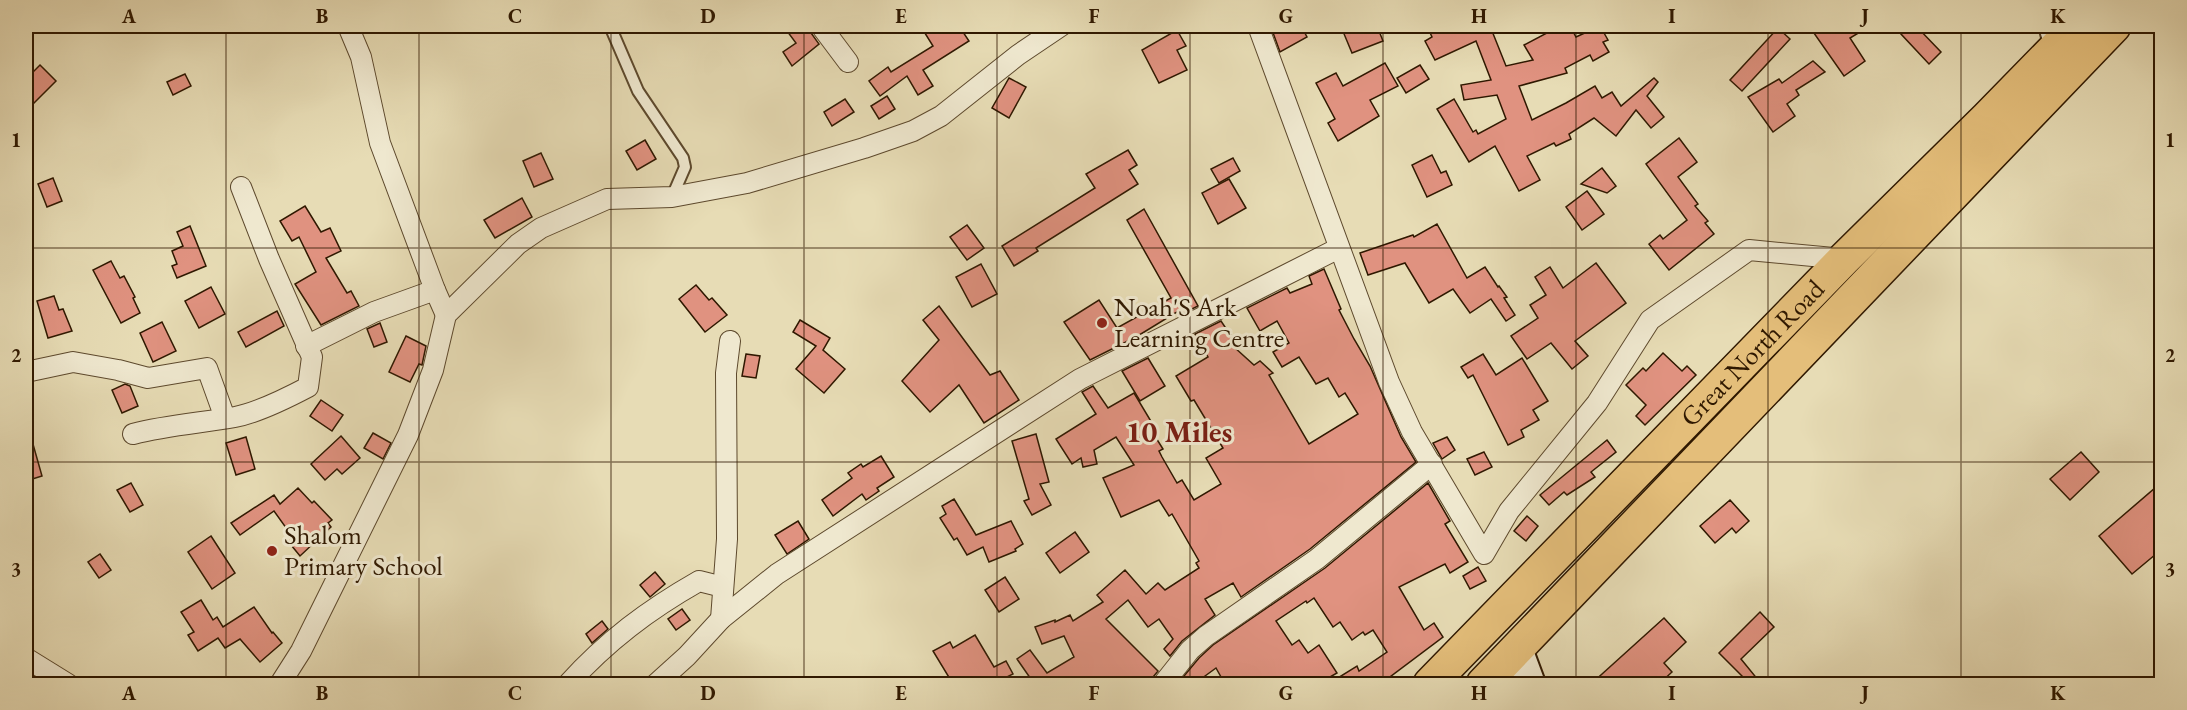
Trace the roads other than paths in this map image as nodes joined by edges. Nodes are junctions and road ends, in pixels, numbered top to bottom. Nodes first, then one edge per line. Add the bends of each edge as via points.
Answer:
1 (348, 26) edge
2 (610, 26) edge
3 (821, 26) edge
4 (1061, 26) edge
5 (1258, 26) edge
6 (2077, 26) edge
7 (2114, 26) edge
8 (2053, 59) edge
9 (848, 62) dead end
10 (241, 187) dead end
11 (672, 197) junction
12 (1340, 248) junction
13 (1844, 259) junction
14 (435, 290) junction
15 (447, 315) junction
16 (730, 341) dead end
17 (306, 346) junction
18 (26, 372) edge
19 (225, 418) junction
20 (133, 434) dead end
21 (1432, 464) junction
22 (723, 587) junction
23 (721, 620) junction
24 (1518, 648) junction
25 (26, 658) edge
26 (68, 684) edge
27 (280, 684) edge
28 (568, 684) edge
29 (656, 684) edge
30 (1163, 684) edge
31 (1430, 684) edge
32 (1483, 684) edge
33 (1531, 684) edge

1 - 14 street via 360,57 380,143
2 - 11 lane via 638,91 686,166
3 - 9 street
4 - 11 street via 941,116 913,131 747,183
5 - 12 street
6 - 8 highway, Great North Road
7 - 8 highway, Great North Road
8 - 13 highway, Great North Road
8 - 24 highway, Great North Road
10 - 17 street
11 - 15 street via 607,199 541,228 502,259
12 - 21 street via 1389,382
12 - 23 street via 1080,379 777,574
13 - 21 street via 1749,250 1650,320 1597,403 1509,511 1484,554
13 - 31 highway, Great North Road
14 - 15 street
14 - 17 street via 374,312
15 - 27 street via 434,370 408,435 301,651
16 - 22 street via 726,373 727,539
17 - 19 street via 312,357 308,387
18 - 19 street via 73,362 148,378 207,368
19 - 20 street
21 - 30 street via 1317,559 1206,636
22 - 23 street
22 - 28 street via 699,581 671,597 621,632
23 - 29 street
24 - 32 highway, Great North Road
24 - 33 street
25 - 26 street

